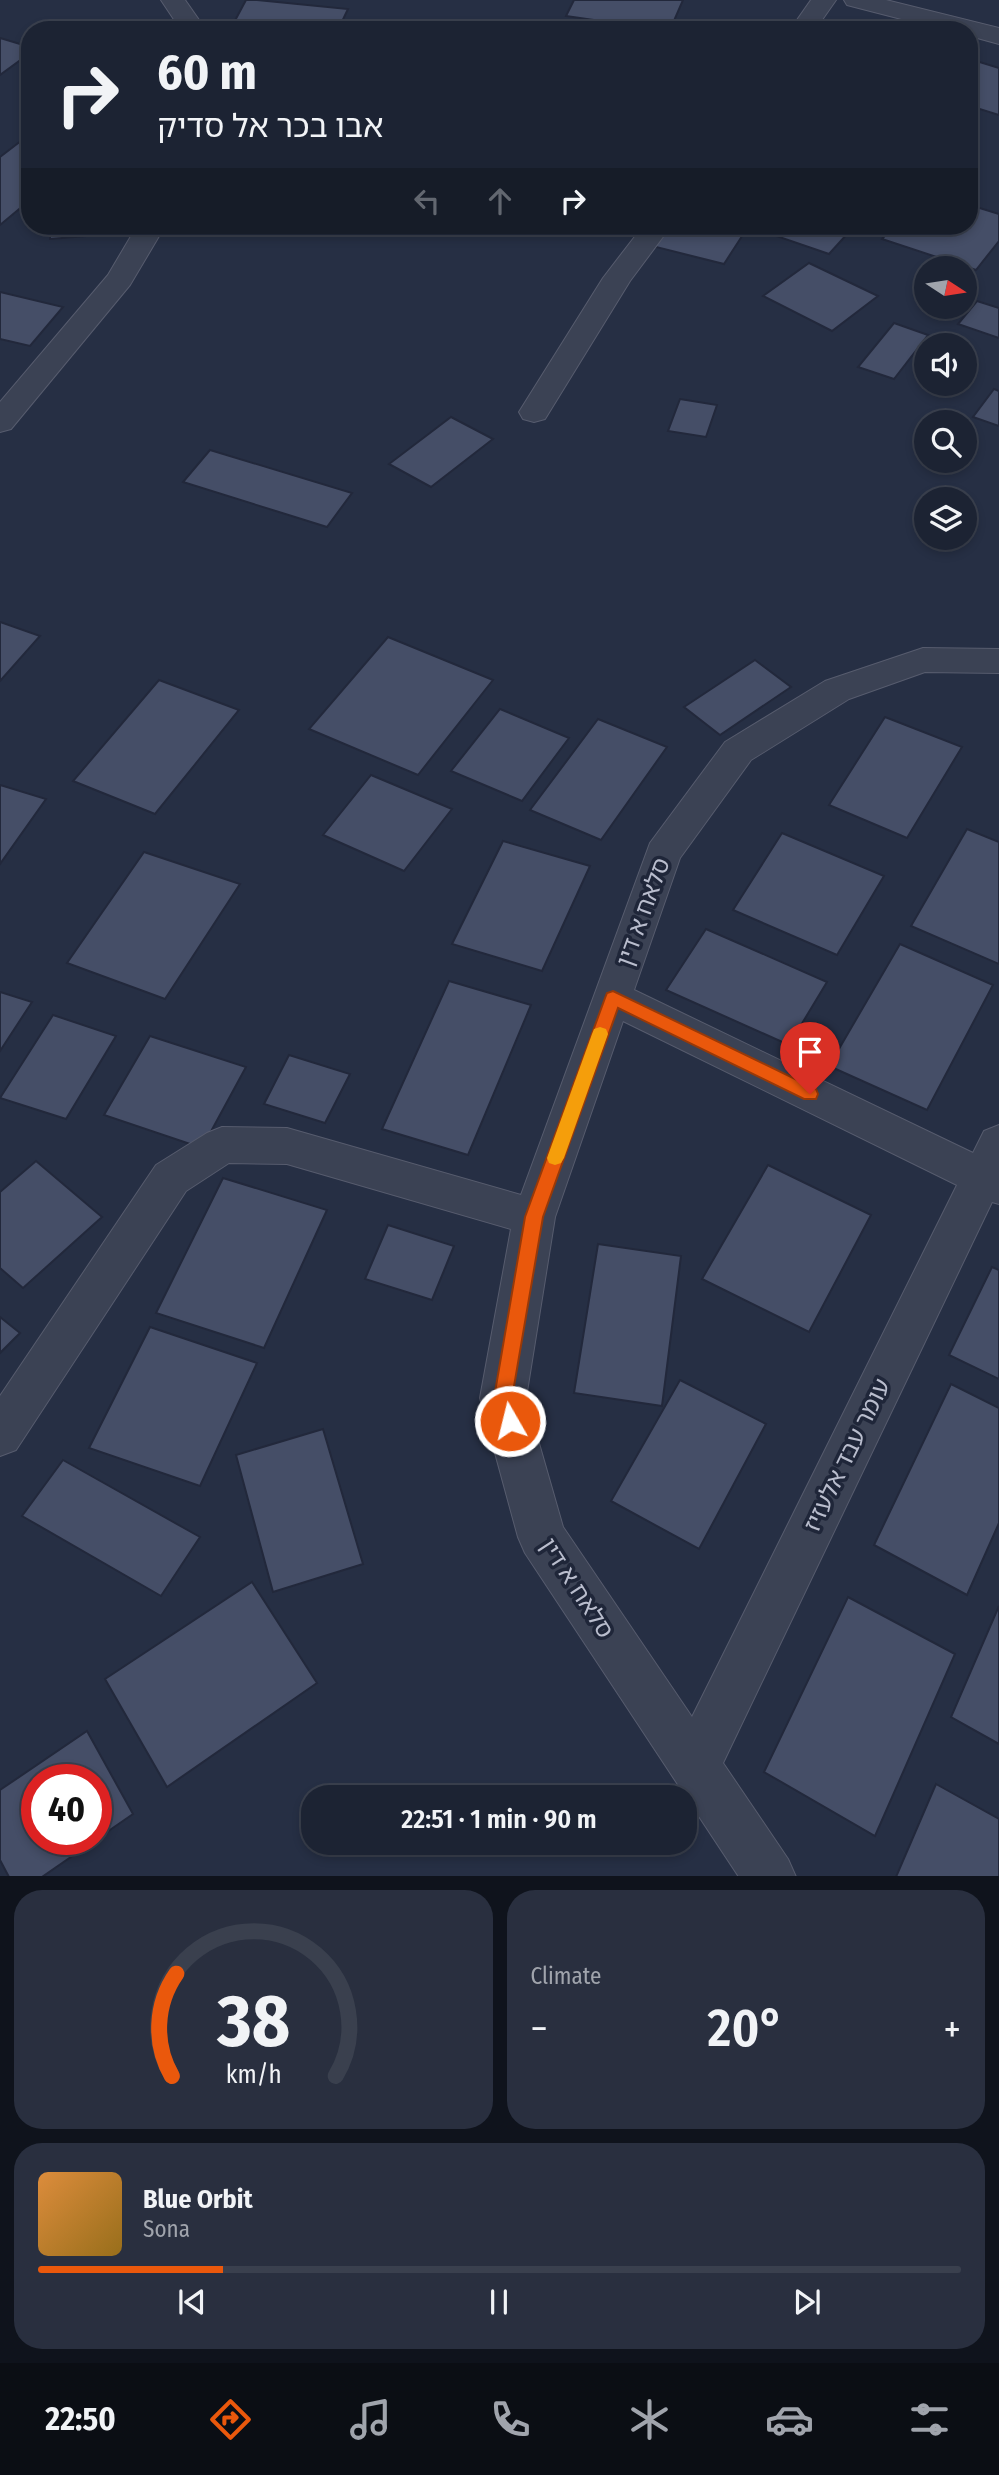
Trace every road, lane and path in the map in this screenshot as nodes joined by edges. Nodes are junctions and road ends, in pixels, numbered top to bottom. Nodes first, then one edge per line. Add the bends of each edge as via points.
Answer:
1 (173, 0) edge
2 (824, 0) edge
3 (856, 0) edge
4 (188, 21) edge
5 (809, 21) edge
6 (939, 21) edge
7 (978, 31) edge
8 (999, 36) edge
9 (146, 235) edge
10 (650, 235) edge
11 (534, 412) dead end
12 (0, 422) edge
13 (999, 661) edge
14 (613, 998) junction
15 (993, 1169) edge
16 (534, 1217) junction
17 (0, 1435) edge
18 (695, 1766) junction
19 (769, 1876) edge

1 - 4 street
2 - 5 street
3 - 6 street
7 - 8 street
9 - 12 street via 120,279
10 - 11 street via 617,278
13 - 14 street, סלאח א דין via 923,660 837,690 738,751 663,853
14 - 15 street
14 - 16 street, סלאח א דין
15 - 18 street, עומר עבד אלעזיז
16 - 17 street via 287,1146 222,1145 172,1178
16 - 18 street, סלאח א דין via 503,1398 542,1537
18 - 19 street, סלאח א דין

